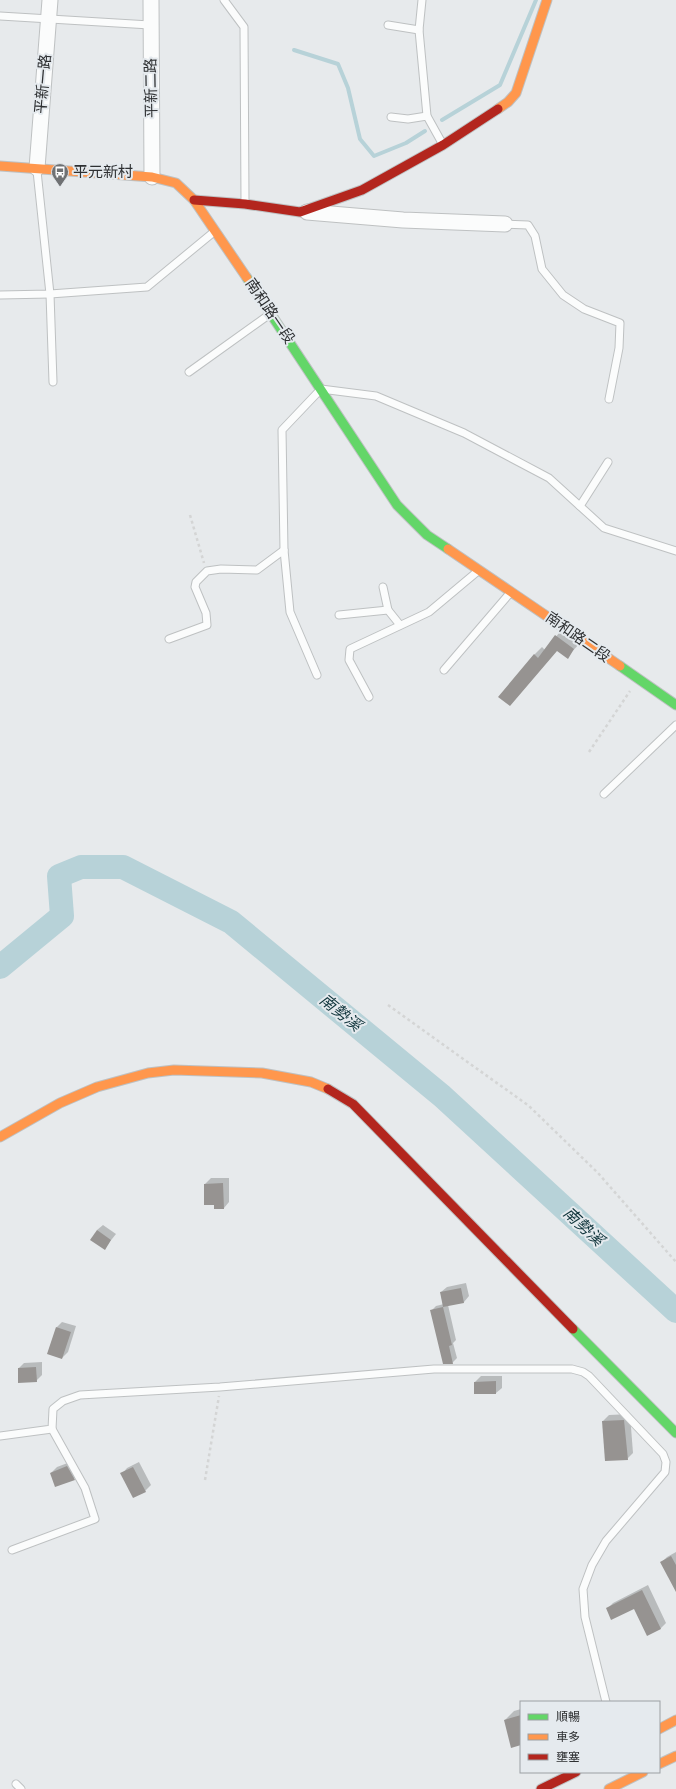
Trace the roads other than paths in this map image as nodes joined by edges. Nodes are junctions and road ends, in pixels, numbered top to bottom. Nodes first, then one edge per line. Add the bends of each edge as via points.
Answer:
1 (50, 0) edge
2 (150, 0) edge
3 (224, 0) edge
4 (422, 0) edge
5 (547, 0) edge
6 (0, 16) edge
7 (49, 18) junction
8 (150, 25) junction
9 (388, 25) dead end
10 (419, 30) junction
11 (426, 116) junction
12 (391, 117) dead end
13 (443, 145) junction
14 (0, 166) edge
15 (37, 168) junction
16 (152, 176) junction
17 (194, 200) junction
18 (245, 204) junction
19 (300, 212) junction
20 (505, 224) joint
21 (216, 230) junction
22 (50, 294) junction
23 (0, 295) edge
24 (272, 313) junction
25 (189, 372) dead end
26 (53, 382) dead end
27 (321, 389) junction
28 (609, 399) dead end
29 (608, 462) dead end
30 (580, 506) junction
31 (284, 550) junction
32 (676, 552) edge
33 (478, 570) junction
34 (383, 587) dead end
35 (511, 591) junction
36 (388, 610) junction
37 (339, 616) dead end
38 (400, 625) junction
39 (169, 640) dead end
40 (444, 670) dead end
41 (317, 675) dead end
42 (369, 697) dead end
43 (676, 705) edge
44 (676, 725) edge
45 (604, 794) dead end
46 (0, 1137) edge
47 (52, 1429) junction
48 (676, 1433) edge
49 (0, 1436) edge
50 (12, 1550) dead end
51 (606, 1701) edge
52 (676, 1720) edge
53 (660, 1728) edge
54 (676, 1756) edge
55 (660, 1764) edge
56 (574, 1773) edge
57 (629, 1775) edge
58 (541, 1789) edge
59 (609, 1789) edge

1 - 7 street, 平新一路
2 - 8 street, 平新二路
3 - 18 lane via 244,27
4 - 10 lane
5 - 13 street via 516,93 508,102
6 - 7 lane
7 - 8 lane
7 - 15 street, 平新一路
8 - 16 street, 平新二路
9 - 10 lane
10 - 11 lane
11 - 12 lane via 408,119
11 - 13 lane
13 - 19 street via 362,190
14 - 15 street, 南和路一段
15 - 16 street, 南和路一段
15 - 22 lane
16 - 17 street, 南和路一段 via 176,183
17 - 18 street
17 - 21 street, 南和路一段
18 - 19 street
19 - 20 street
20 - 28 lane via 528,225 535,236 542,269 563,295 584,309 620,323 619,348
21 - 22 lane via 147,287
21 - 24 street, 南和路一段
22 - 23 lane
22 - 26 lane
24 - 25 lane
24 - 27 street, 南和路一段
27 - 30 lane via 376,396 464,433 549,478
27 - 31 lane via 282,430
27 - 33 street, 南和路一段 via 397,505 427,535
29 - 30 lane
30 - 32 lane via 604,528
31 - 39 lane via 257,570 207,571 196,582 195,588 206,613 207,625
31 - 41 lane via 290,612
33 - 35 street, 南和路二段
33 - 38 lane via 429,612
34 - 36 lane
35 - 40 lane
35 - 43 street, 南和路二段
36 - 37 lane
36 - 38 lane
38 - 42 lane via 350,649 349,660
44 - 45 lane
46 - 48 street via 60,1103 97,1087 148,1072 174,1070 262,1073 311,1082 331,1090 353,1104
47 - 49 lane
47 - 50 lane via 85,1488 95,1519
47 - 51 lane via 53,1409 63,1401 80,1394 220,1387 434,1369 572,1369 582,1372 589,1376 663,1454 666,1462 664,1472 606,1542 592,1565 583,1589 585,1617
52 - 53 street
54 - 55 street
56 - 58 street
57 - 59 street

